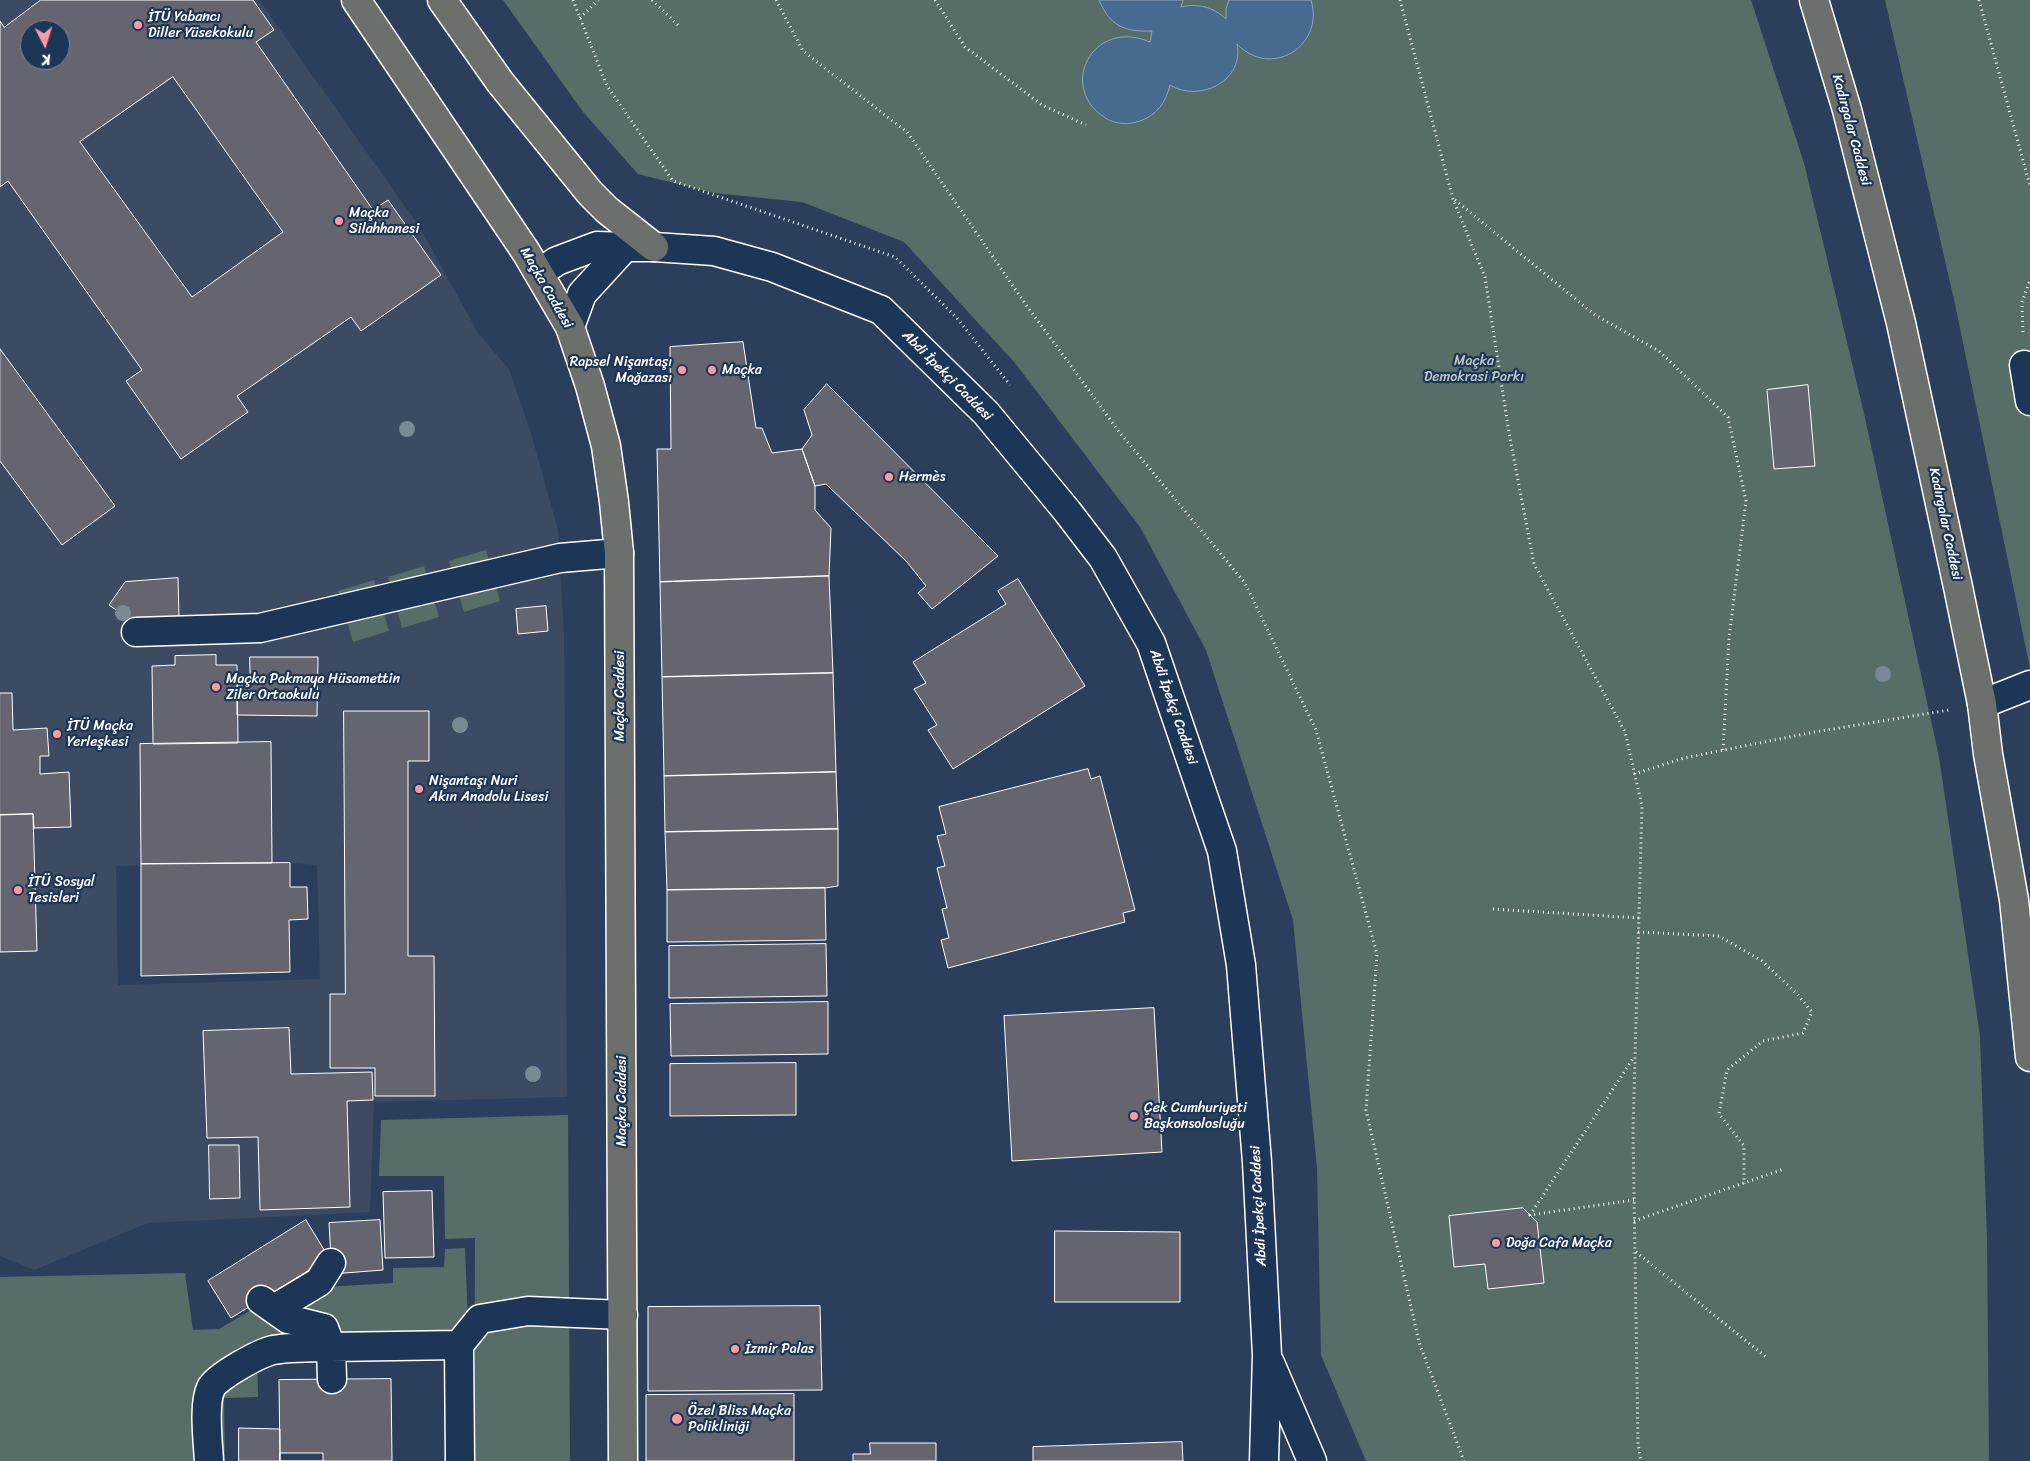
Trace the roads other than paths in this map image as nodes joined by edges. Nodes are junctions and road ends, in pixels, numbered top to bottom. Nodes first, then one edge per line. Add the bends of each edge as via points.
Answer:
1 (356, 0) edge
2 (442, 0) edge
3 (1814, 0) edge
4 (625, 247) junction
5 (654, 247) junction
6 (539, 273) junction
7 (570, 327) junction
8 (2024, 365) dead end
9 (2030, 402) edge
10 (619, 553) junction
11 (136, 632) dead end
12 (2030, 685) edge
13 (1982, 704) junction
14 (2030, 1057) edge
15 (297, 1286) dead end
16 (623, 1315) junction
17 (459, 1345) junction
18 (331, 1347) junction
19 (1266, 1355) junction
20 (332, 1380) dead end
21 (209, 1461) edge
22 (460, 1461) edge
23 (623, 1461) edge
24 (1264, 1461) edge
25 (1312, 1461) edge

1 - 6 main road, Maçka Caddesi
2 - 5 main road via 500,82 590,193
3 - 13 main road, Kadırgalar Caddesi via 1847,110 1901,323
4 - 5 street, Abdi İpekçi Caddesi
4 - 6 street, Abdi İpekçi Caddesi via 597,246 557,261
4 - 7 street via 582,294
5 - 19 street, Abdi İpekçi Caddesi via 714,251 772,267 882,310 986,413 1067,512 1103,558 1151,643 1222,851 1241,965 1257,1162
6 - 7 main road, Maçka Caddesi
7 - 10 main road, Maçka Caddesi via 606,446
8 - 9 street
10 - 11 street via 560,558 260,628
10 - 16 main road, Maçka Caddesi
12 - 13 street
13 - 14 main road, Kadırgalar Caddesi via 2014,900
15 - 18 street via 288,1319 324,1328
16 - 17 street via 528,1311 480,1319
16 - 23 main road, Maçka Caddesi
17 - 18 street
17 - 22 street
18 - 20 street
18 - 21 street via 271,1350 218,1378 210,1389 207,1408
19 - 24 street, Abdi İpekçi Caddesi
19 - 25 street

